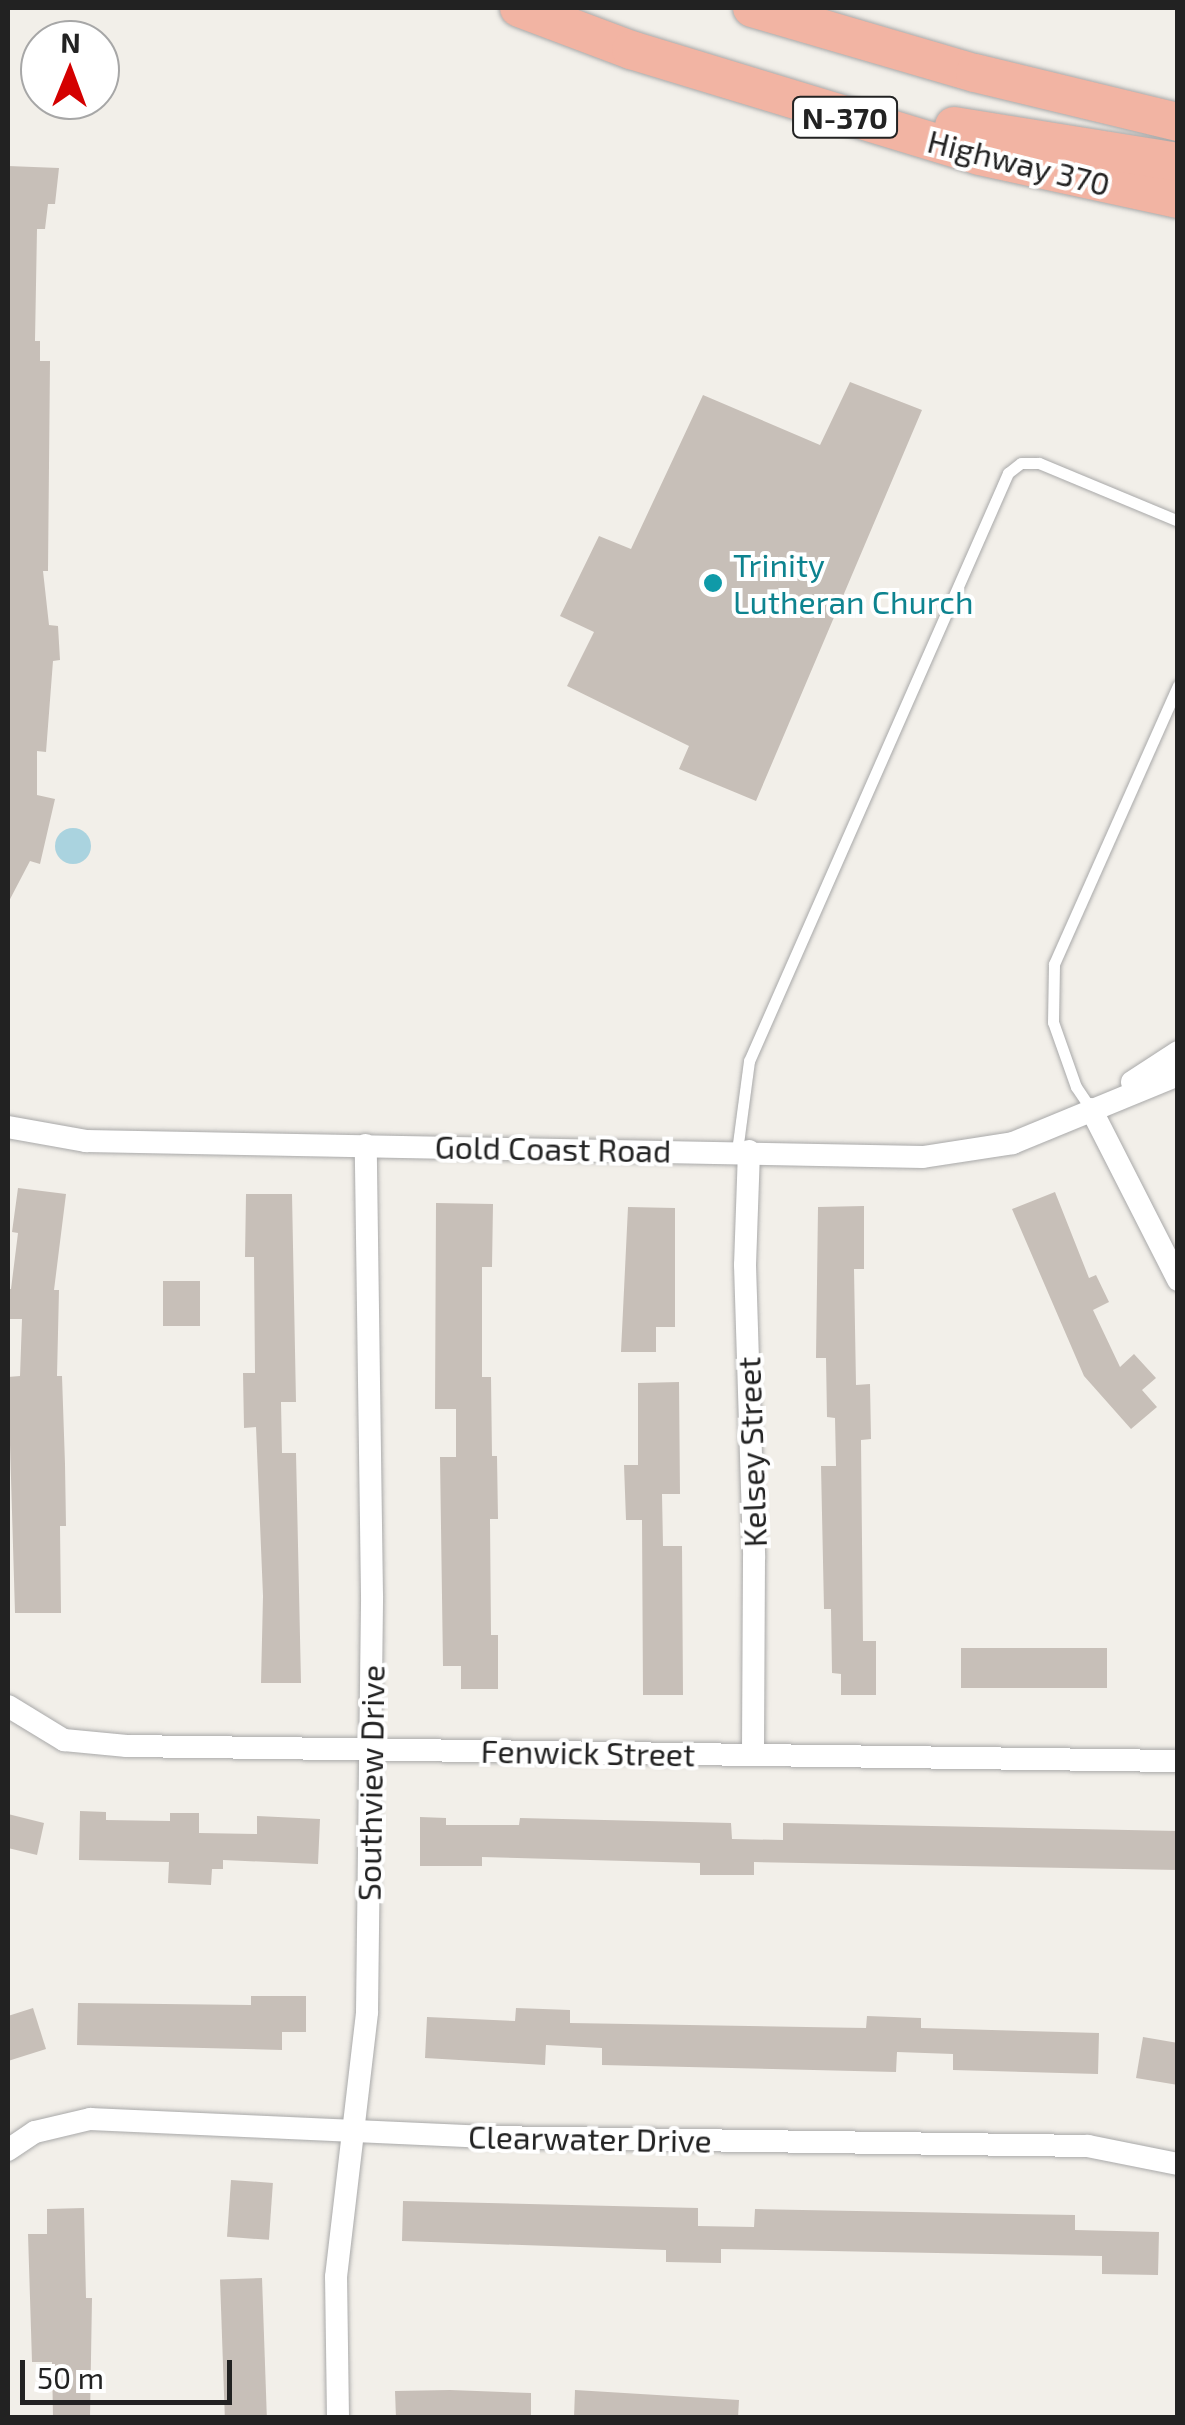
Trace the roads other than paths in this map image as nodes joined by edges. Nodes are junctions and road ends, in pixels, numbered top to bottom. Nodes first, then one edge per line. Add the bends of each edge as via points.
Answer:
1 (520, 8) edge
2 (752, 8) edge
3 (793, 102) junction
4 (1178, 122) edge
5 (1178, 162) edge
6 (1178, 199) edge
7 (1178, 521) edge
8 (1178, 685) edge
9 (1178, 1052) edge
10 (1178, 1075) edge
11 (1091, 1109) junction
12 (8, 1127) edge
13 (366, 1146) junction
14 (743, 1151) junction
15 (1178, 1280) edge
16 (8, 1706) edge
17 (370, 1749) junction
18 (753, 1754) junction
19 (1178, 1761) edge
20 (355, 2129) junction
21 (8, 2150) edge
22 (1178, 2164) edge
23 (338, 2418) edge

1 - 3 highway, Highway 370 / N-370
2 - 4 highway, N-370 via 975,73
3 - 5 highway
3 - 6 highway, Highway 370 / N-370 via 979,156
7 - 14 lane via 1039,463 1021,463 1008,473 749,1061
8 - 11 lane via 1054,964 1052,1022
9 - 11 street, Gold Coast Road
10 - 11 street, Gold Coast Road
11 - 14 street, Gold Coast Road via 1013,1143 968,1153
11 - 15 street
12 - 13 street, Gold Coast Road via 86,1141
13 - 14 street, Gold Coast Road
13 - 17 street, Southview Drive
14 - 18 street, Kelsey Street
16 - 17 street, Fenwick Street via 64,1740
17 - 18 street, Fenwick Street
17 - 20 street, Southview Drive via 367,2012
18 - 19 street, Fenwick Street
20 - 21 street, Clearwater Drive via 90,2120 35,2132
20 - 22 street, Clearwater Drive via 1088,2146
20 - 23 street, Southview Drive via 336,2277

